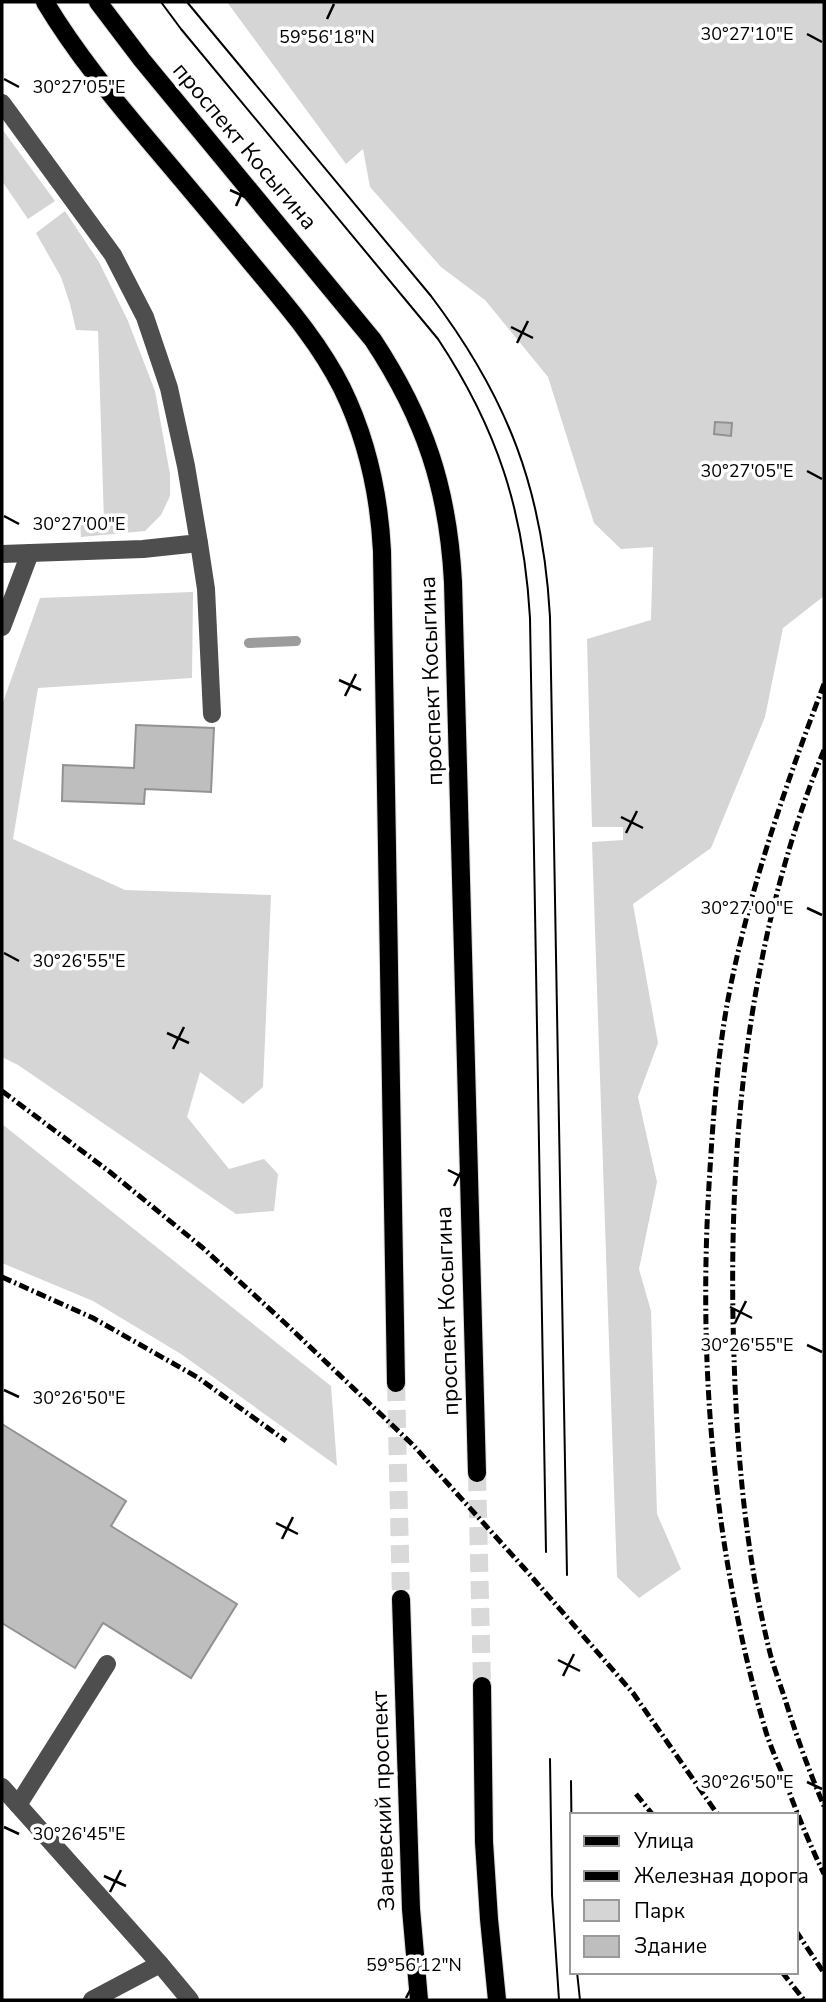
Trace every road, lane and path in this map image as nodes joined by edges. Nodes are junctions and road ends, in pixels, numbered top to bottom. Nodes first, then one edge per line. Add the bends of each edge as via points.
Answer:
1 (45, 2) edge
2 (98, 2) edge
3 (2, 103) edge
4 (200, 543) junction
5 (30, 553) junction
6 (2, 554) edge
7 (2, 628) edge
8 (212, 714) dead end
9 (396, 1383) tunnel mouth
10 (477, 1473) tunnel mouth
11 (401, 1599) tunnel mouth
12 (107, 1664) dead end
13 (482, 1689) tunnel mouth
14 (2, 1787) edge
15 (18, 1805) junction
16 (160, 1964) junction
17 (92, 2000) edge
18 (190, 2000) edge
19 (419, 2000) edge
20 (497, 2000) edge

1 - 9 main road, проспект Косыгина via 106,89 311,337 341,386 371,466 382,551
2 - 10 main road, проспект Косыгина via 373,340 416,415 441,486 453,582
3 - 4 street via 113,255 145,317 169,388
4 - 5 street
4 - 8 street
5 - 6 street
5 - 7 street
11 - 19 main road, Заневский проспект via 409,1882
12 - 15 street
13 - 20 main road via 484,1842
14 - 15 street
15 - 16 street
16 - 17 street
16 - 18 street

